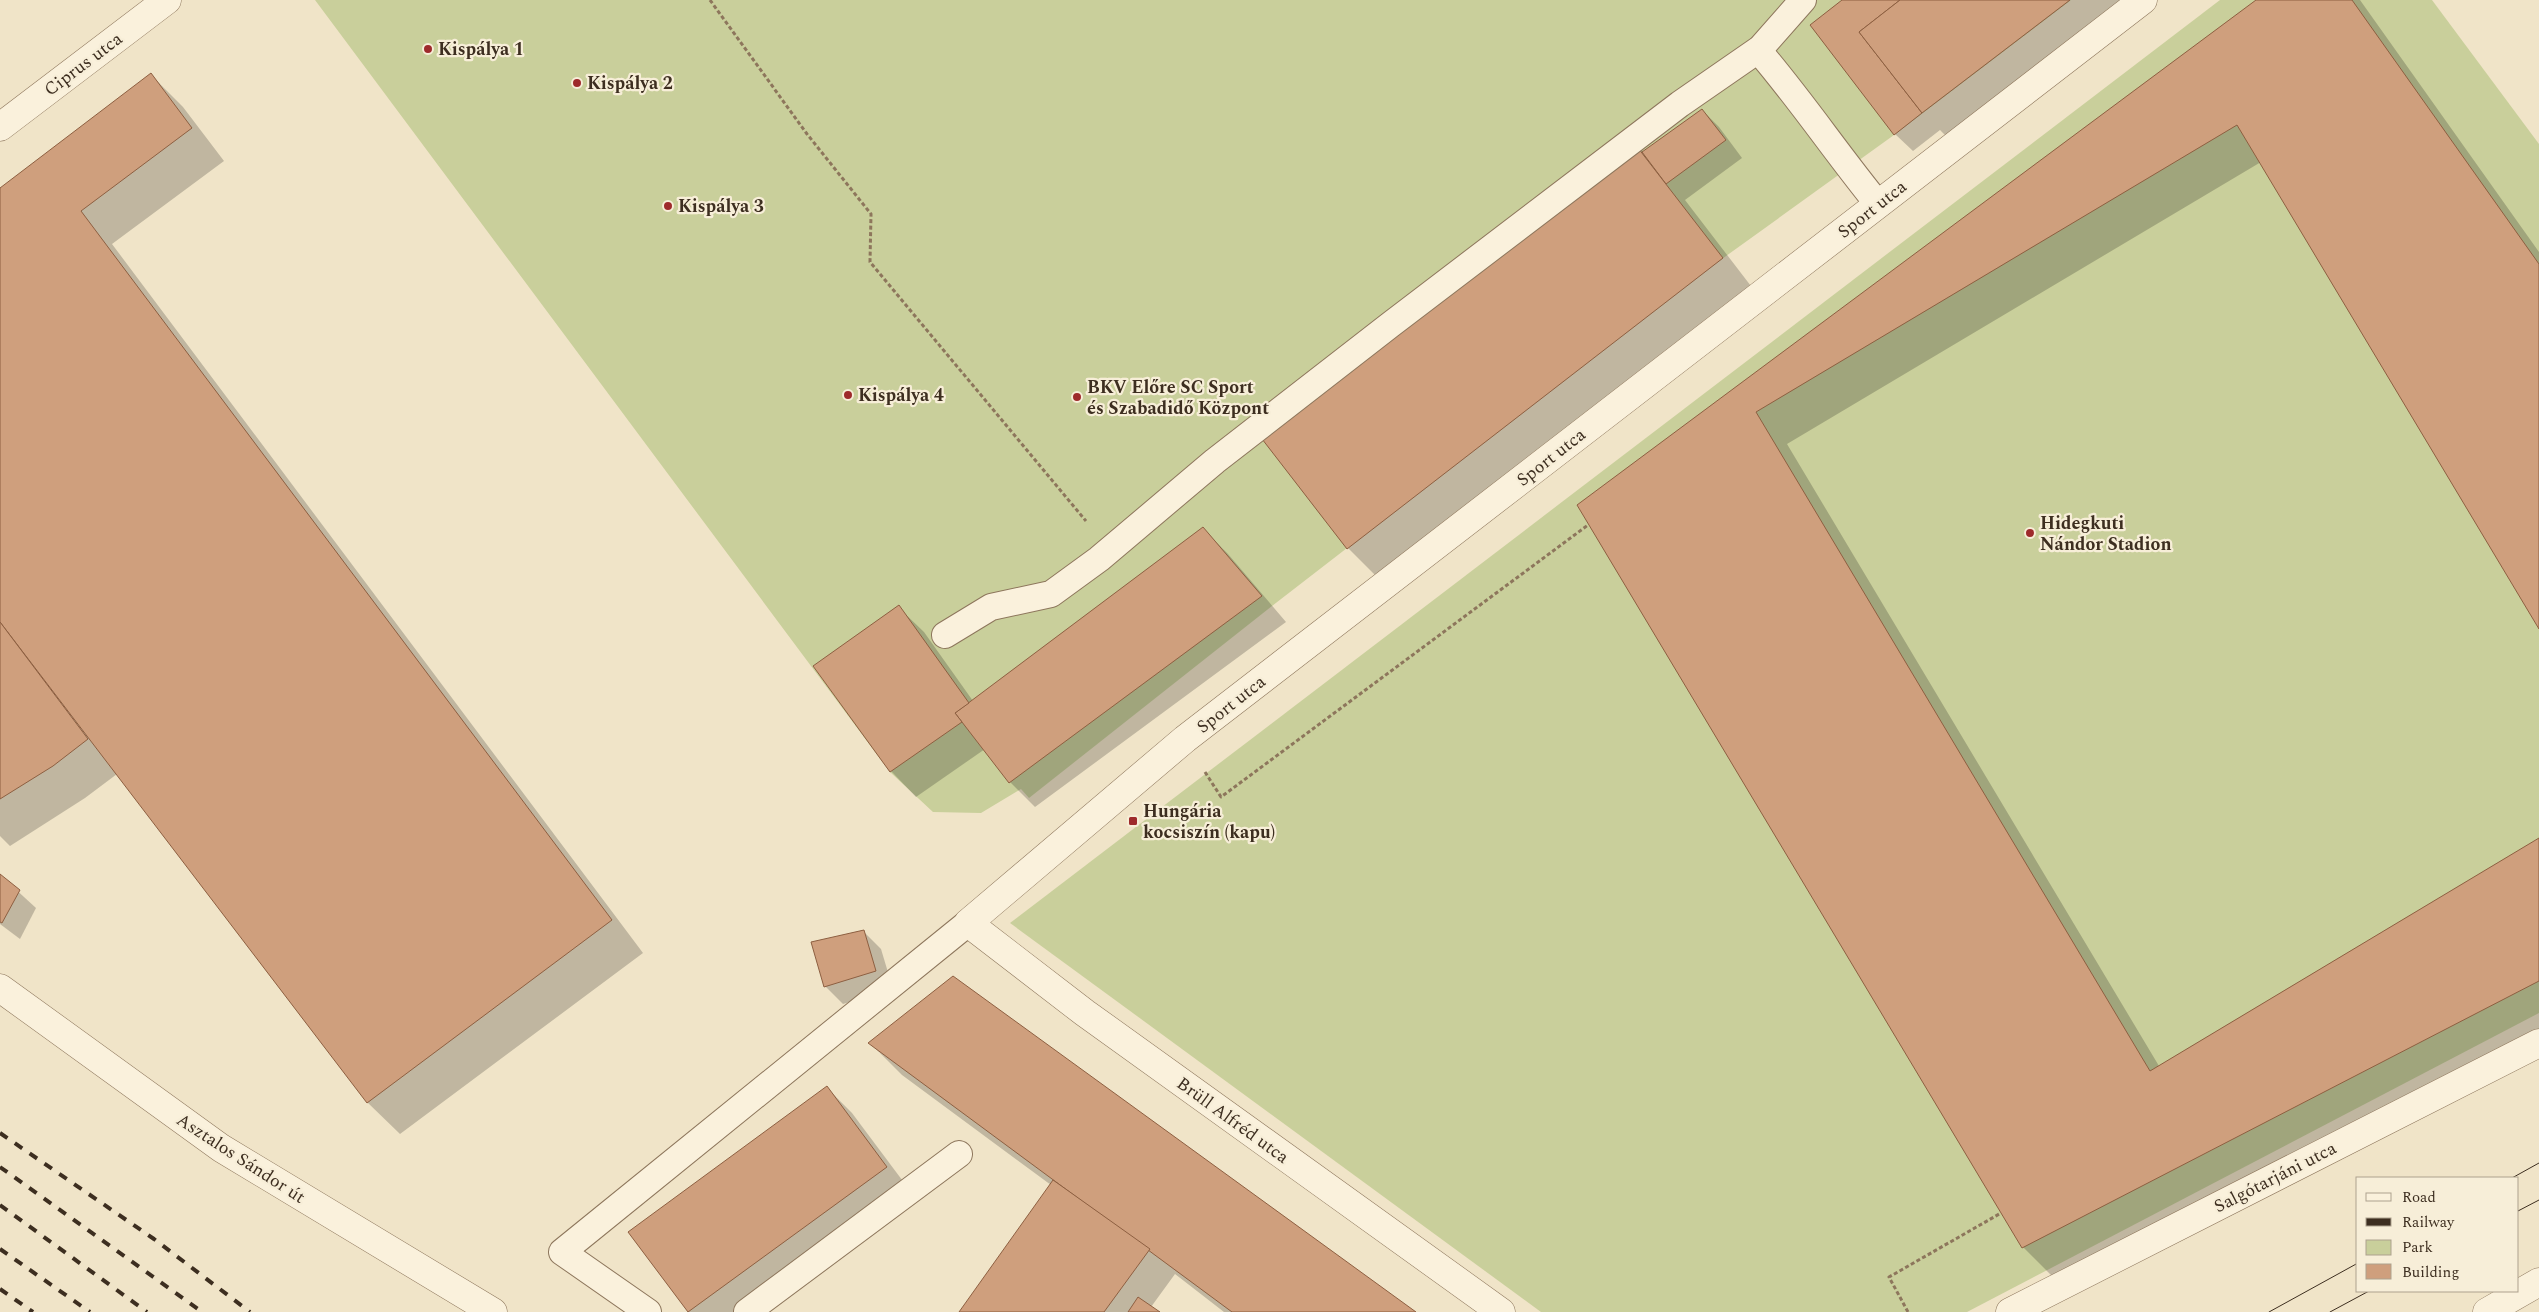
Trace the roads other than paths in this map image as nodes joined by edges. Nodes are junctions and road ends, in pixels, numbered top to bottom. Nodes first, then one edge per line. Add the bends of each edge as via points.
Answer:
1 (167, 0) edge
2 (1803, 0) edge
3 (2143, 0) edge
4 (1758, 50) junction
5 (0, 127) edge
6 (1878, 204) junction
7 (945, 635) dead end
8 (968, 924) junction
9 (0, 988) edge
10 (2539, 1042) edge
11 (959, 1154) dead end
12 (2539, 1282) edge
13 (493, 1312) edge
14 (648, 1312) edge
15 (747, 1312) edge
16 (1501, 1312) edge
17 (2010, 1312) edge
18 (2487, 1312) edge

1 - 5 street, Ciprus utca
2 - 4 lane
3 - 6 street, Sport utca
4 - 6 lane via 1796,94
4 - 7 lane via 1680,104 1383,331 1051,594 991,607
6 - 8 street, Sport utca via 1185,739
8 - 14 lane via 562,1252
8 - 16 street, Brüll Alfréd utca via 1085,1013
9 - 13 street, Asztalos Sándor út via 220,1148
10 - 17 street, Salgótarjáni utca
11 - 15 lane
12 - 18 street

